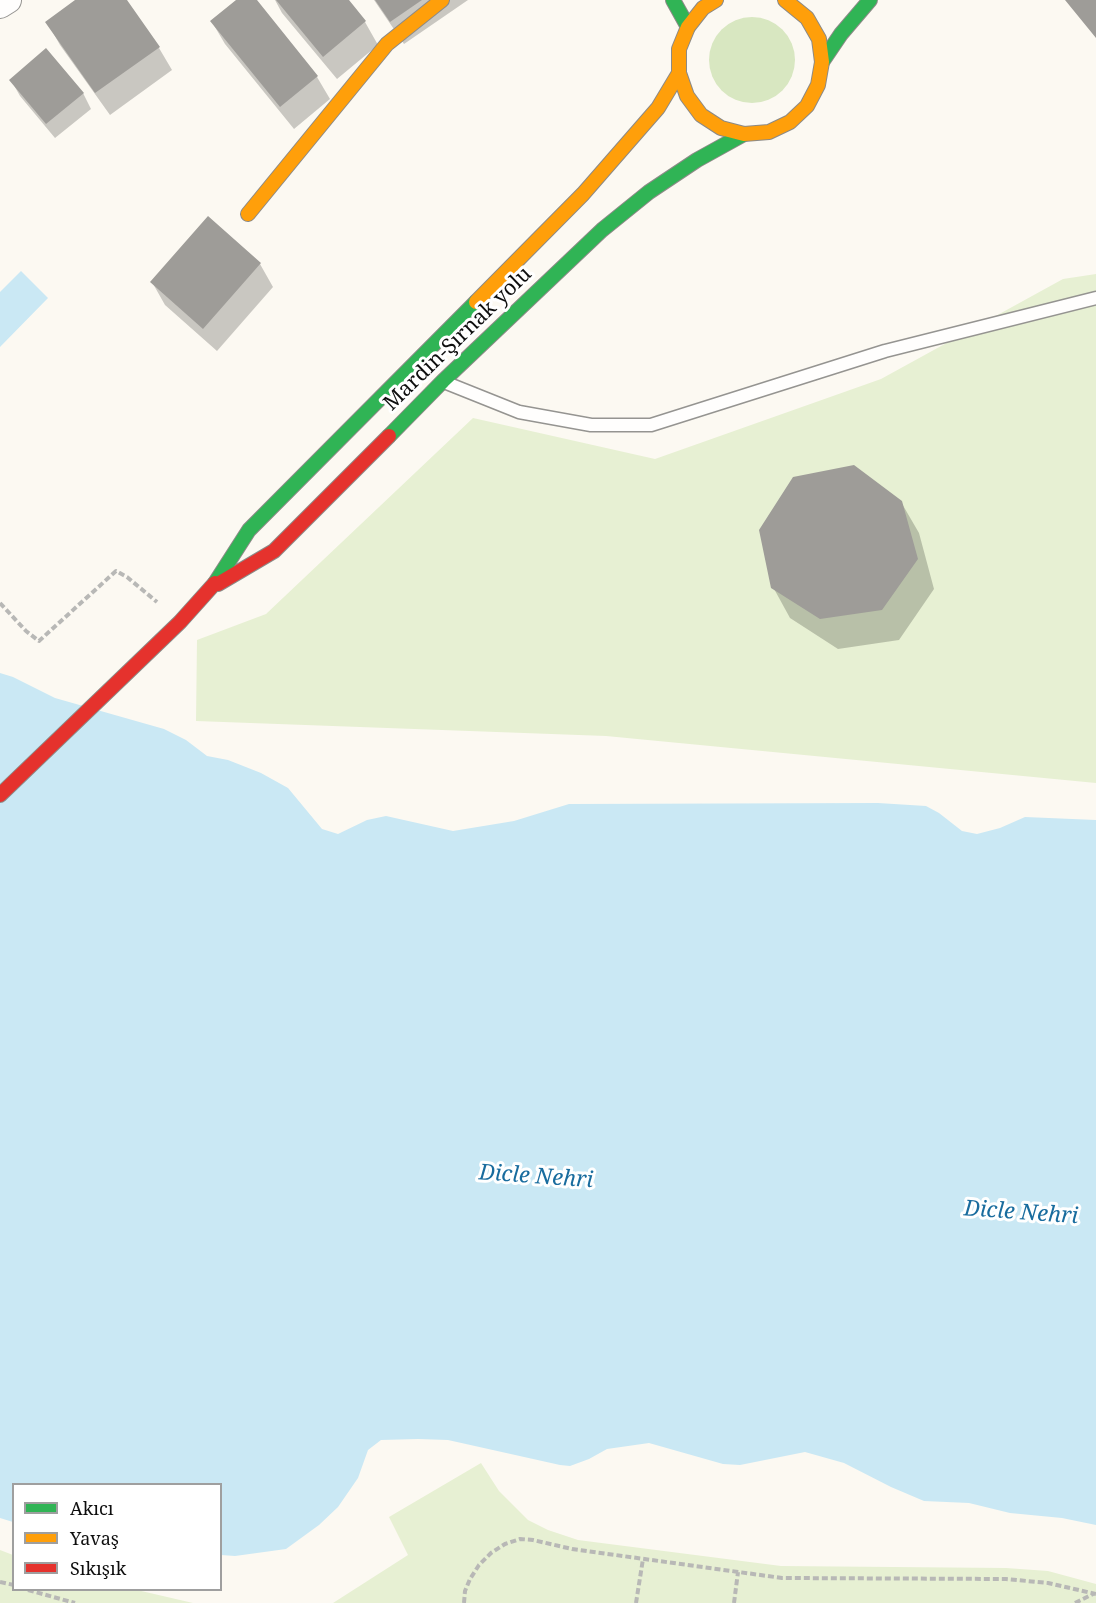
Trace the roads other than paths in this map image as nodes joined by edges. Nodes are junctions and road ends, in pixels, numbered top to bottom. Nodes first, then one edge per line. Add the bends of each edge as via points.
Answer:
1 (8, 0) edge
2 (442, 0) edge
3 (673, 0) edge
4 (716, 0) edge
5 (785, 0) edge
6 (870, 0) edge
7 (0, 5) edge
8 (688, 27) junction
9 (822, 62) junction
10 (679, 73) junction
11 (744, 134) junction
12 (248, 214) dead end
13 (1096, 298) edge
14 (443, 381) junction
15 (212, 588) junction
16 (0, 795) edge

1 - 7 street
2 - 12 main road via 387,44
3 - 8 main road
4 - 8 main road via 703,8
5 - 9 main road via 807,18 819,39
6 - 9 main road
8 - 10 main road via 679,49
9 - 11 main road via 818,85 807,106 790,122 769,132
10 - 11 main road via 687,96 701,115 721,128
10 - 15 main road, Mardin-Şırnak yolu via 657,108 583,194 249,530
11 - 14 main road, Mardin-Şırnak yolu via 649,192 610,224
13 - 14 lane via 885,351 651,425 591,425 519,412
14 - 15 main road, Mardin-Şırnak yolu via 274,551
15 - 16 main road, Mardin-Şırnak yolu

